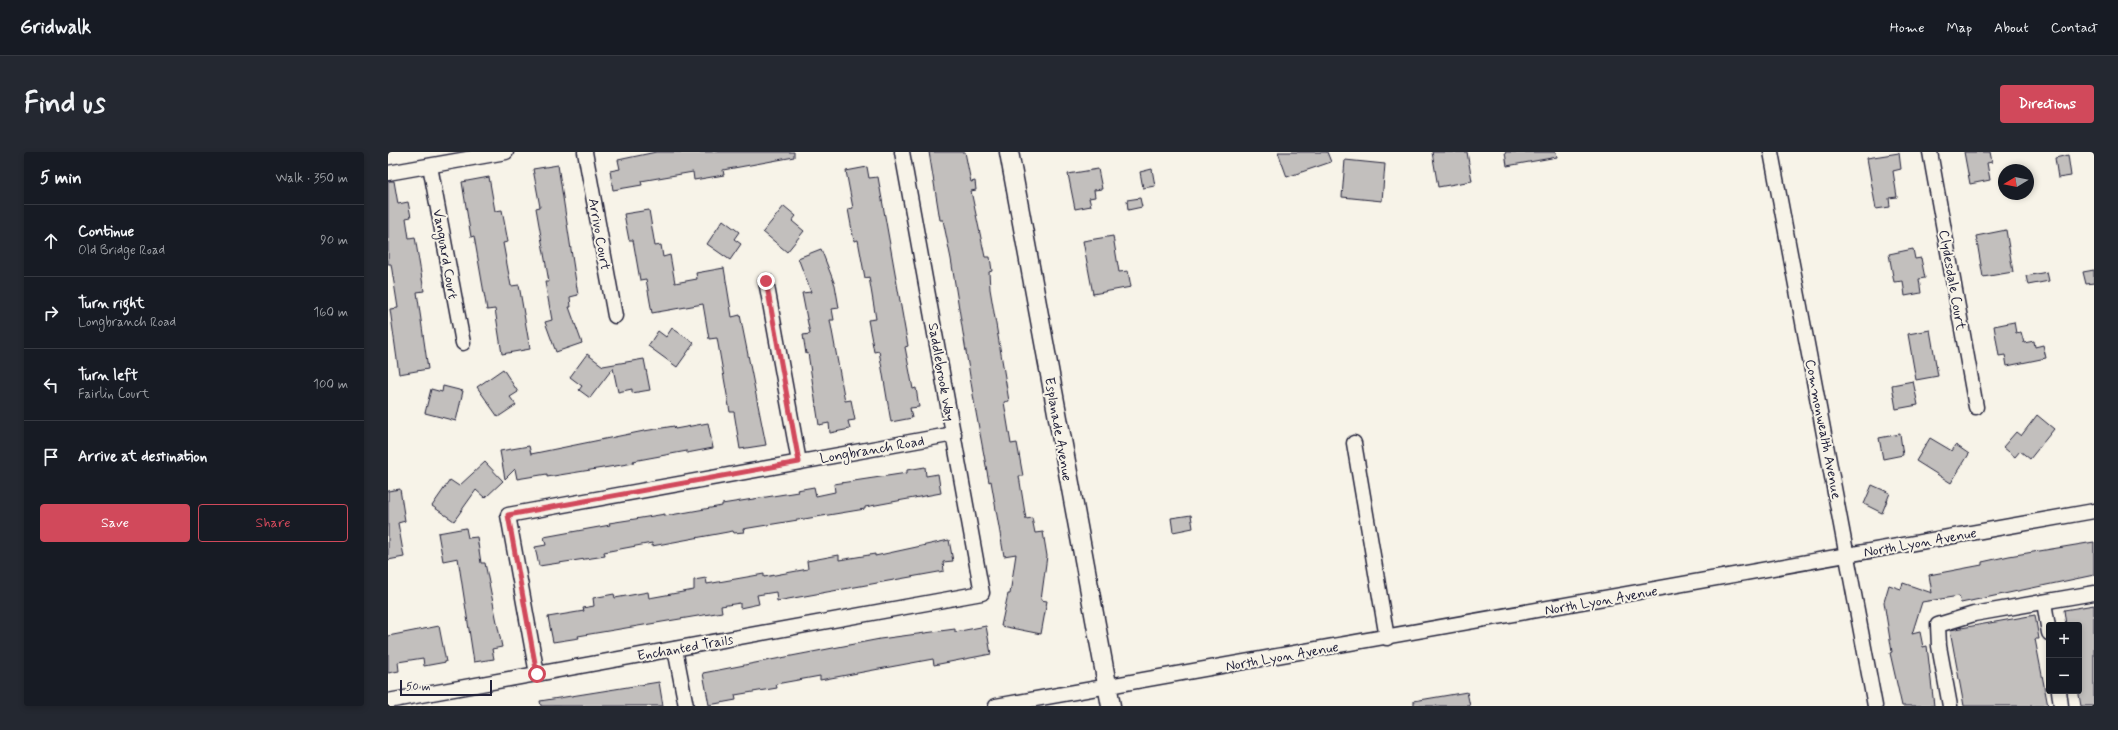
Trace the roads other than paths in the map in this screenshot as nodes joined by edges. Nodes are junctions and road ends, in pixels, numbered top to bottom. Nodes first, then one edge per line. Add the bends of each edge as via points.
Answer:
1 (506, 152) edge
2 (585, 152) edge
3 (902, 152) edge
4 (1009, 152) edge
5 (1771, 152) edge
6 (1930, 152) edge
7 (430, 166) junction
8 (388, 173) edge
9 (766, 281) dead end
10 (615, 316) dead end
11 (463, 343) dead end
12 (1976, 407) dead end
13 (954, 434) junction
14 (1354, 443) dead end
15 (799, 462) junction
16 (2094, 511) edge
17 (1848, 555) junction
18 (982, 593) joint
19 (2094, 593) edge
20 (2044, 602) junction
21 (2047, 622) edge
22 (1387, 638) junction
23 (676, 649) junction
24 (537, 674) junction
25 (1107, 687) junction
26 (2059, 694) edge
27 (388, 701) edge
28 (686, 706) edge
29 (996, 706) edge
30 (1111, 706) edge
31 (1875, 706) edge
32 (1950, 706) edge
33 (2061, 706) edge

1 - 7 street
2 - 10 street, Arrivo Court
3 - 13 street, Saddlebrook Way
4 - 25 main road, Esplanade Avenue
5 - 17 street, Commonwealth Avenue
6 - 12 street, Clydesdale Court
7 - 8 street
7 - 11 street, Vanguard Court
9 - 15 street
13 - 15 street, Longbranch Road
13 - 18 street, Saddlebrook Way
14 - 22 street
15 - 24 street, Longbranch Road via 508,515
16 - 17 street, North Lyon Avenue
17 - 22 street, North Lyon Avenue
17 - 31 street, Commonwealth Avenue
18 - 23 street, Enchanted Trails
19 - 20 street
20 - 21 street
20 - 32 street via 1974,614 1938,625 1939,646
22 - 25 street, North Lyon Avenue
23 - 24 street, Enchanted Trails
23 - 28 street
24 - 27 street, Enchanted Trails
25 - 29 street, North Lyon Avenue
25 - 30 main road, Esplanade Avenue
26 - 33 street

